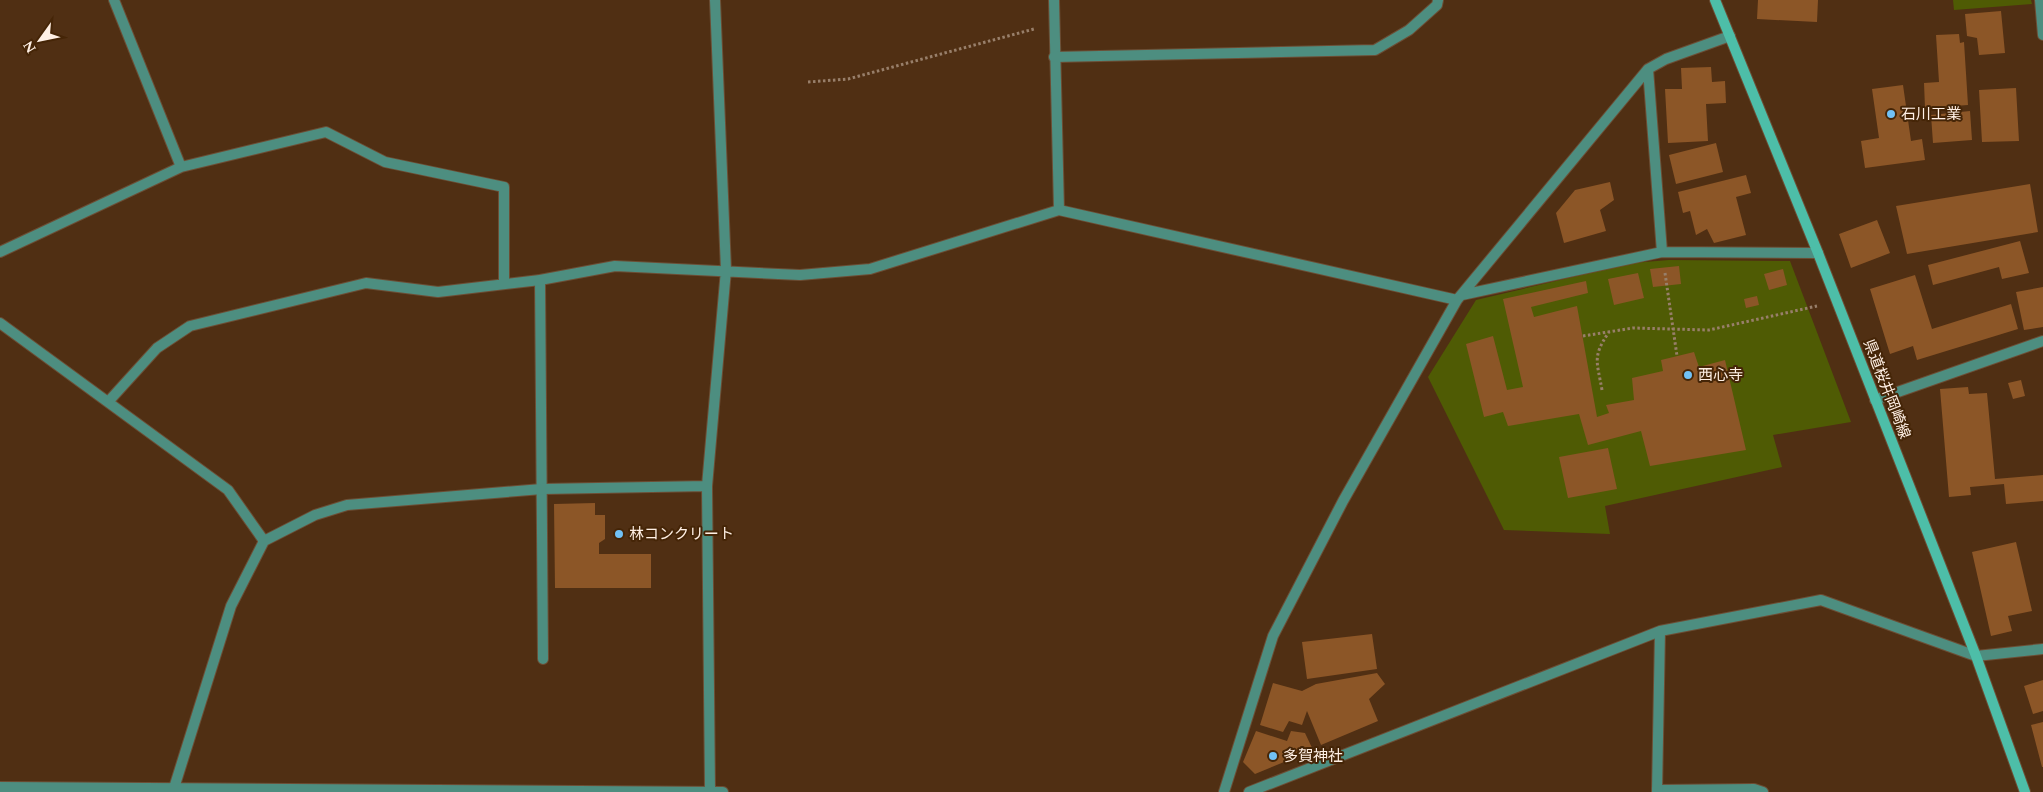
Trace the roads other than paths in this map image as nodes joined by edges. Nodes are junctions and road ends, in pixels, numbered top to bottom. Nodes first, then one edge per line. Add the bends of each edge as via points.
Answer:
1 (114, 0) edge
2 (715, 0) edge
3 (1054, 0) edge
4 (1438, 0) edge
5 (1715, 0) edge
6 (2040, 0) edge
7 (2043, 35) edge
8 (1730, 36) junction
9 (1054, 57) junction
10 (1648, 70) junction
11 (181, 167) junction
12 (1059, 210) junction
13 (0, 252) edge
14 (1662, 252) junction
15 (1818, 253) junction
16 (726, 270) junction
17 (540, 280) junction
18 (504, 284) junction
19 (1460, 298) junction
20 (0, 323) edge
21 (2043, 341) edge
22 (1875, 400) junction
23 (108, 402) junction
24 (707, 486) junction
25 (542, 489) junction
26 (264, 541) junction
27 (1660, 631) junction
28 (2043, 649) edge
29 (1976, 656) junction
30 (543, 659) dead end
31 (0, 787) edge
32 (174, 788) junction
33 (1657, 791) edge
34 (710, 792) edge
35 (723, 792) edge
36 (1224, 792) edge
37 (1249, 792) edge
38 (1762, 792) edge
39 (2026, 792) edge

1 - 11 street
2 - 16 street
3 - 9 street
4 - 9 street via 1437,5 1409,30 1375,50
5 - 8 main road, 県道桜井岡崎線
6 - 7 street
8 - 10 street via 1666,59
8 - 15 main road, 県道桜井岡崎線
9 - 12 street
10 - 14 street
10 - 19 street
11 - 13 street
11 - 18 street via 326,132 385,162 504,187
12 - 16 street via 870,269 800,275
12 - 19 street
14 - 15 street
14 - 19 street
15 - 22 main road, 県道桜井岡崎線
16 - 17 street via 615,266
16 - 24 street
17 - 18 street
17 - 25 street
18 - 23 street via 438,292 366,283 190,326 157,348
19 - 36 street via 1343,501 1273,636
20 - 23 street
21 - 22 street
22 - 29 main road, 県道桜井岡崎線
23 - 26 street via 228,490
24 - 25 street
24 - 34 street
25 - 26 street via 347,505 315,516
25 - 30 street
26 - 32 street via 231,606
27 - 29 street via 1821,600
27 - 33 street
27 - 37 street
28 - 29 street
29 - 39 main road, 県道桜井岡崎線
31 - 32 street
32 - 34 street
33 - 38 street via 1754,789
34 - 35 street

